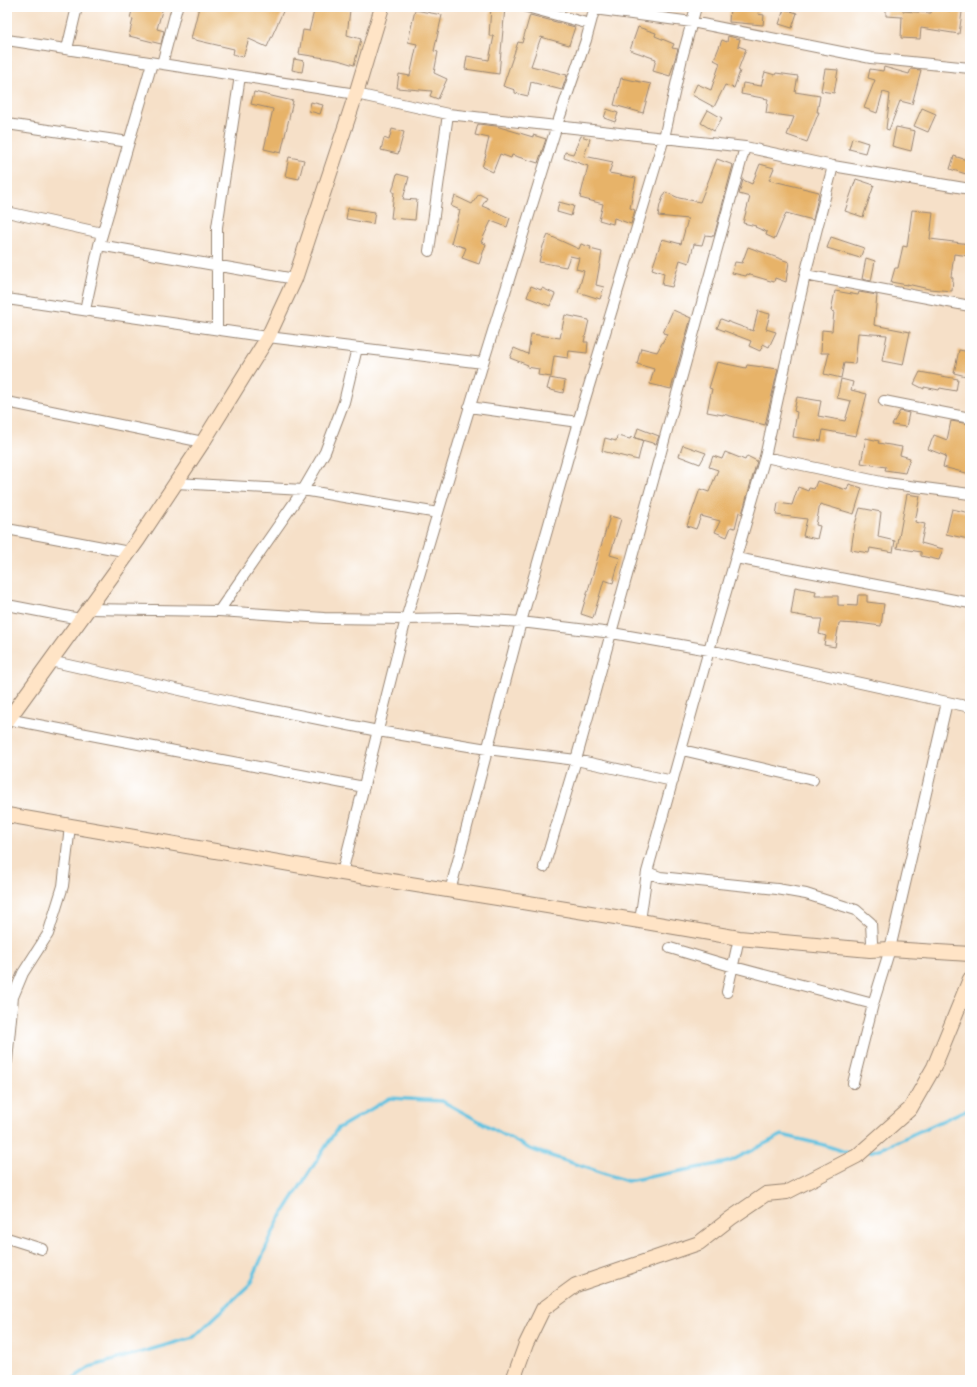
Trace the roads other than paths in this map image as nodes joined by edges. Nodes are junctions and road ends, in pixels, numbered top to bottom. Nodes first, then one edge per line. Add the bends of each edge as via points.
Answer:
1 (77, 7) edge
2 (177, 7) edge
3 (382, 7) edge
4 (527, 7) edge
5 (696, 7) edge
6 (595, 8) edge
7 (692, 22) junction
8 (590, 24) junction
9 (7, 40) edge
10 (67, 50) junction
11 (157, 64) junction
12 (970, 68) edge
13 (240, 76) junction
14 (356, 94) junction
15 (448, 114) junction
16 (7, 124) edge
17 (557, 125) junction
18 (664, 138) junction
19 (129, 142) junction
20 (745, 147) junction
21 (832, 166) junction
22 (970, 189) edge
23 (7, 212) edge
24 (102, 233) junction
25 (99, 245) junction
26 (429, 251) dead end
27 (217, 265) junction
28 (805, 275) junction
29 (295, 279) junction
30 (7, 299) edge
31 (970, 306) edge
32 (85, 310) junction
33 (216, 329) junction
34 (268, 337) junction
35 (357, 348) junction
36 (483, 364) junction
37 (884, 401) dead end
38 (7, 402) edge
39 (469, 407) junction
40 (970, 418) edge
41 (578, 422) junction
42 (203, 442) junction
43 (765, 457) junction
44 (176, 483) junction
45 (303, 490) junction
46 (970, 494) edge
47 (438, 513) junction
48 (7, 529) edge
49 (129, 552) junction
50 (736, 558) junction
51 (970, 603) edge
52 (7, 605) edge
53 (219, 611) junction
54 (84, 614) junction
55 (406, 619) junction
56 (521, 622) junction
57 (612, 633) junction
58 (709, 650) junction
59 (50, 662) junction
60 (947, 702) junction
61 (970, 707) edge
62 (7, 720) edge
63 (378, 731) junction
64 (487, 749) junction
65 (682, 750) junction
66 (576, 760) junction
67 (813, 780) dead end
68 (673, 781) junction
69 (364, 787) junction
70 (7, 815) edge
71 (70, 826) junction
72 (544, 867) dead end
73 (647, 872) junction
74 (342, 873) junction
75 (450, 891) junction
76 (640, 921) junction
77 (739, 938) junction
78 (670, 948) dead end
79 (890, 949) junction
80 (870, 950) junction
81 (970, 954) edge
82 (734, 967) junction
83 (970, 979) edge
84 (727, 992) dead end
85 (873, 1004) junction
86 (7, 1061) edge
87 (853, 1083) dead end
88 (7, 1238) edge
89 (42, 1249) dead end
90 (513, 1380) edge

1 - 10 street
2 - 11 street
3 - 14 street
4 - 8 street
5 - 7 street
6 - 7 street
6 - 8 street
7 - 12 street via 872,58
7 - 18 street
8 - 17 street
9 - 10 street
10 - 11 street
11 - 13 street
11 - 19 street
13 - 14 street
13 - 27 street via 217,227
14 - 15 street
14 - 29 street
15 - 17 street
15 - 26 street
16 - 19 street
17 - 18 street
17 - 36 street
18 - 20 street
18 - 41 street
19 - 24 street
20 - 21 street
20 - 57 street
21 - 22 street
21 - 28 street
23 - 24 street
24 - 25 street
25 - 27 street
25 - 32 street
27 - 29 street
27 - 33 street
28 - 31 street
28 - 43 street
29 - 34 street
30 - 32 street
32 - 33 street
33 - 34 street
34 - 35 street
34 - 42 street
35 - 36 street
35 - 45 street via 344,402 325,452
36 - 39 street
37 - 40 street
38 - 42 street
39 - 41 street
39 - 47 street
41 - 56 street
42 - 44 street
43 - 46 street via 886,483
43 - 50 street
44 - 45 street
44 - 49 street
45 - 47 street
45 - 53 street
47 - 55 street
48 - 49 street
49 - 54 street
50 - 51 street
50 - 58 street
52 - 54 street
53 - 54 street
53 - 55 street via 324,618
54 - 59 street
55 - 56 street via 458,618
55 - 63 street
56 - 57 street
56 - 64 street
57 - 58 street
57 - 66 street
58 - 60 street
58 - 65 street
59 - 62 street
59 - 63 street
60 - 61 street
60 - 79 street
62 - 69 street
63 - 64 street
63 - 69 street
64 - 66 street
64 - 75 street
65 - 67 street
65 - 68 street
66 - 68 street
66 - 72 street
68 - 73 street
69 - 74 street
70 - 71 street
71 - 74 street
71 - 86 street via 63,886 48,934 24,973 13,997
73 - 76 street
73 - 80 street via 660,876 806,894 856,910 871,923
74 - 75 street
75 - 76 street
76 - 77 street
77 - 80 street
77 - 82 street
78 - 82 street
79 - 80 street
79 - 81 street
79 - 85 street
82 - 84 street
82 - 85 street
83 - 90 street via 934,1067 910,1108 857,1156 787,1192 766,1194 699,1243 576,1285 543,1309 526,1344
85 - 87 street
88 - 89 street

